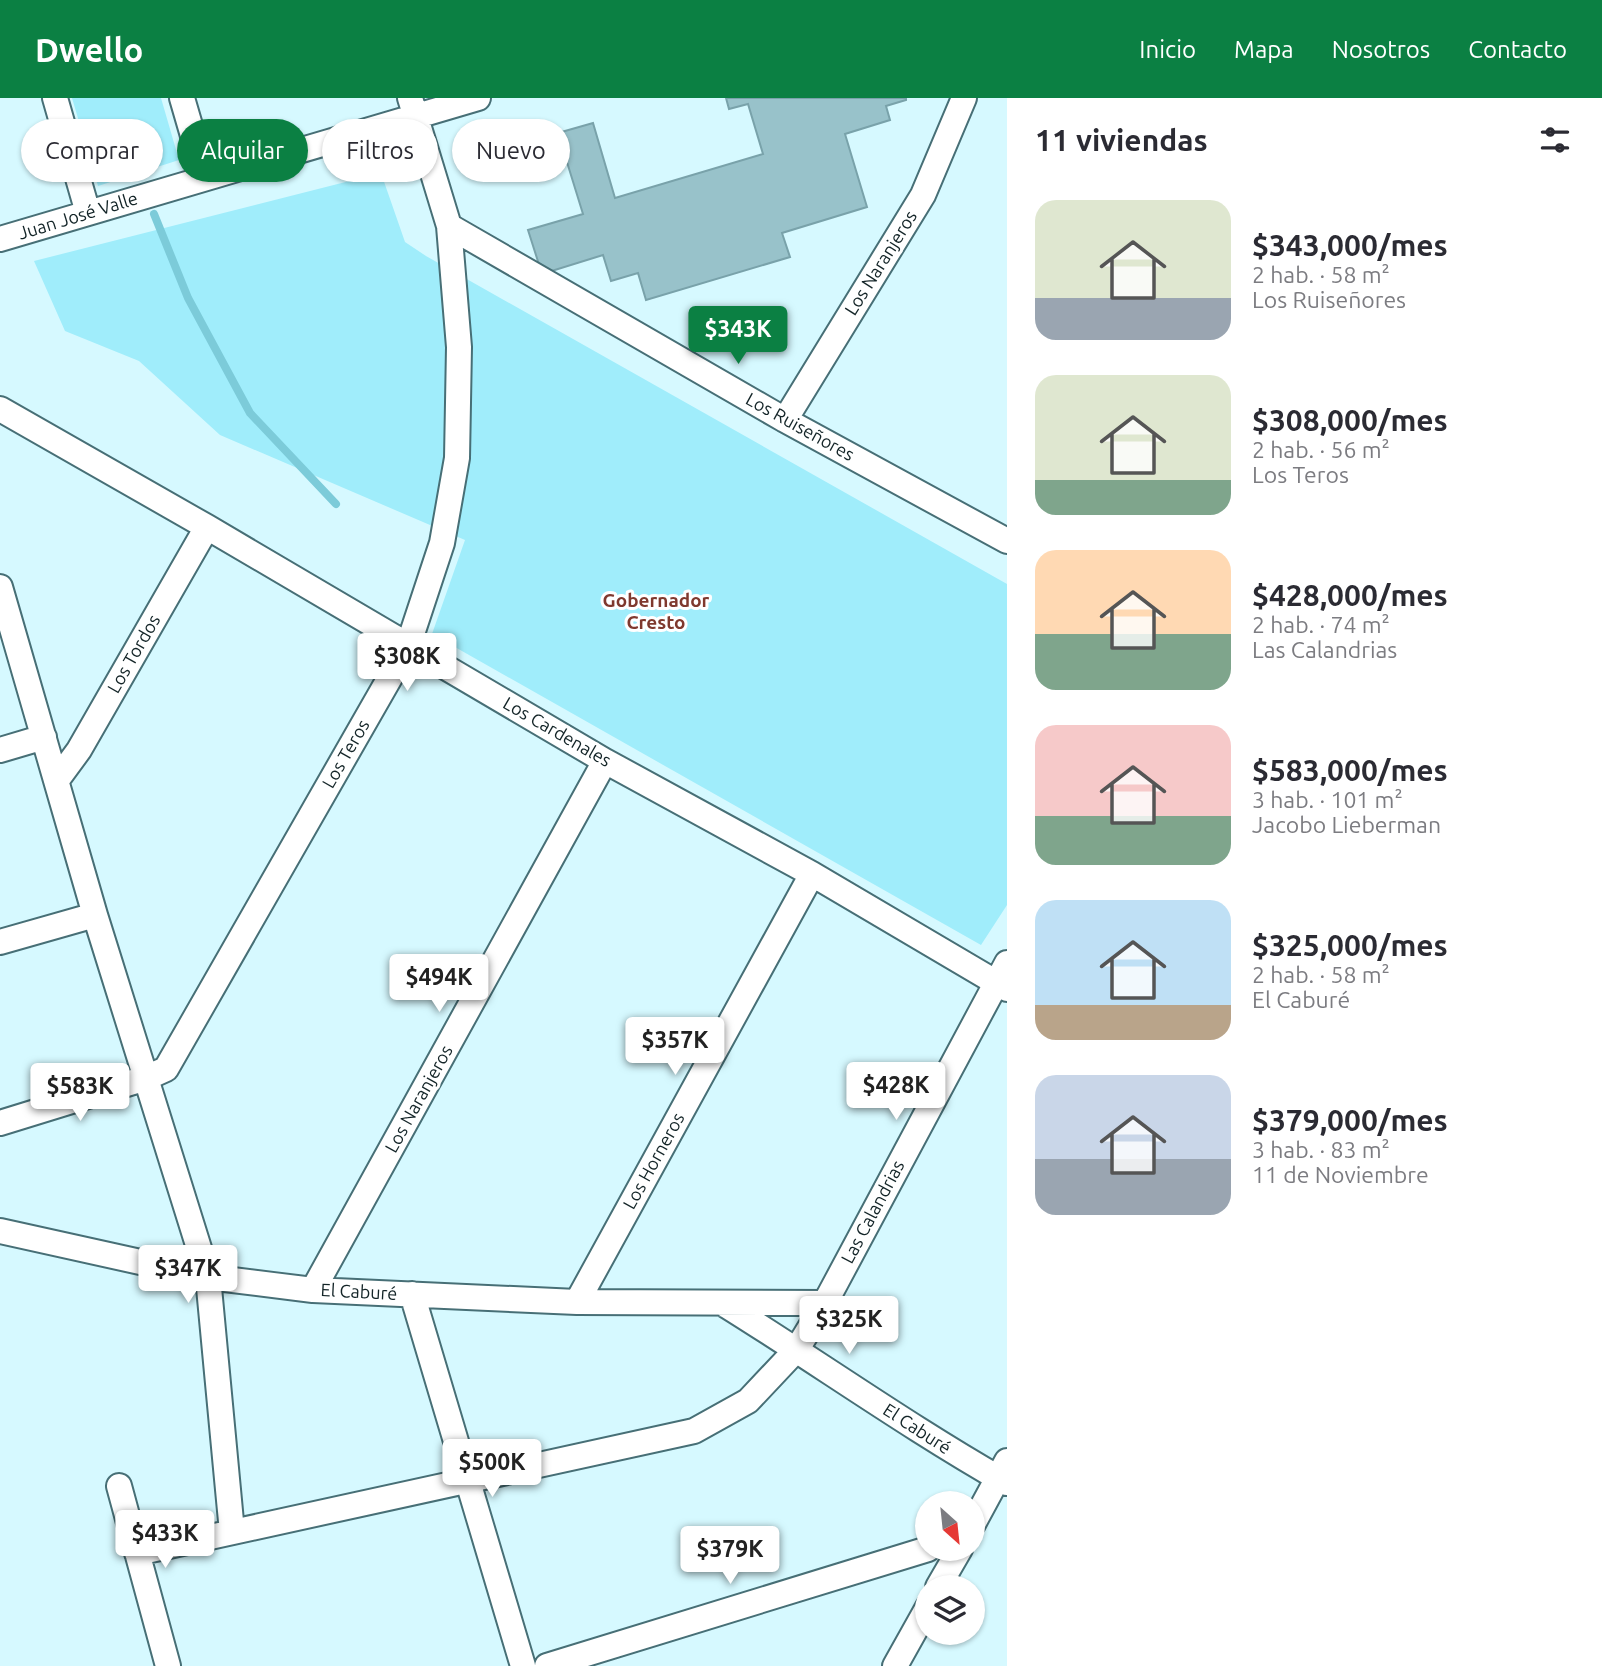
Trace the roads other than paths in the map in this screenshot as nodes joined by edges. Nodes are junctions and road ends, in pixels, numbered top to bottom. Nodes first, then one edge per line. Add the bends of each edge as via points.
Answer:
1 (55, 98) edge
2 (182, 98) edge
3 (478, 98) edge
4 (964, 98) edge
5 (412, 107) edge
6 (188, 119) edge
7 (308, 142) edge
8 (189, 182) edge
9 (88, 213) junction
10 (449, 226) junction
11 (0, 239) edge
12 (0, 409) edge
13 (785, 420) junction
14 (207, 527) junction
15 (1004, 533) edge
16 (0, 587) edge
17 (4, 623) edge
18 (408, 646) junction
19 (44, 737) junction
20 (0, 750) edge
21 (605, 761) junction
22 (57, 780) junction
23 (812, 874) junction
24 (95, 915) junction
25 (0, 942) edge
26 (1003, 978) edge
27 (146, 1078) junction
28 (0, 1124) edge
29 (0, 1231) edge
30 (208, 1277) junction
31 (313, 1290) junction
32 (412, 1294) junction
33 (577, 1302) junction
34 (825, 1303) junction
35 (723, 1304) junction
36 (797, 1349) junction
37 (1004, 1474) edge
38 (468, 1481) junction
39 (119, 1486) dead end
40 (985, 1505) edge
41 (232, 1532) junction
42 (137, 1553) junction
43 (915, 1553) edge
44 (915, 1630) edge
45 (167, 1666) edge
46 (523, 1666) edge
47 (547, 1666) edge
48 (895, 1666) edge

1 - 9 street
2 - 6 street
3 - 5 street, Juan José Valle
4 - 13 street, Los Naranjeros via 923,195
5 - 7 street, Juan José Valle
5 - 10 street, Los Teros
8 - 9 street, Juan José Valle
9 - 11 street, Juan José Valle
10 - 13 street, Los Ruiseñores
10 - 18 street, Los Teros via 459,347 457,458 442,543
12 - 14 street, Los Cardenales
13 - 15 street, Los Ruiseñores
14 - 18 street, Los Cardenales
14 - 22 street, Los Tordos via 79,750
16 - 17 street
17 - 19 street
18 - 21 street, Los Cardenales
18 - 27 street, Los Teros via 166,1069
19 - 20 street
19 - 22 street
21 - 23 street, Los Cardenales
21 - 31 street, Los Naranjeros
22 - 24 street
23 - 26 street, Los Cardenales
23 - 33 street, Los Horneros
24 - 25 street
24 - 27 street
26 - 34 street, Las Calandrias
27 - 28 street
27 - 30 street
29 - 30 street, El Caburé
30 - 31 street, El Caburé
30 - 41 street
31 - 32 street, El Caburé
32 - 33 street, El Caburé
32 - 38 street
33 - 35 street, El Caburé
34 - 35 street, El Caburé
34 - 36 street, Las Calandrias
35 - 36 street, El Caburé
36 - 37 street, El Caburé via 948,1450
36 - 38 street, Las Calandrias via 748,1401 694,1431
37 - 40 street
38 - 41 street, Las Calandrias
38 - 46 street
39 - 42 street
41 - 42 street, Las Calandrias
42 - 45 street
43 - 47 street
44 - 48 street

